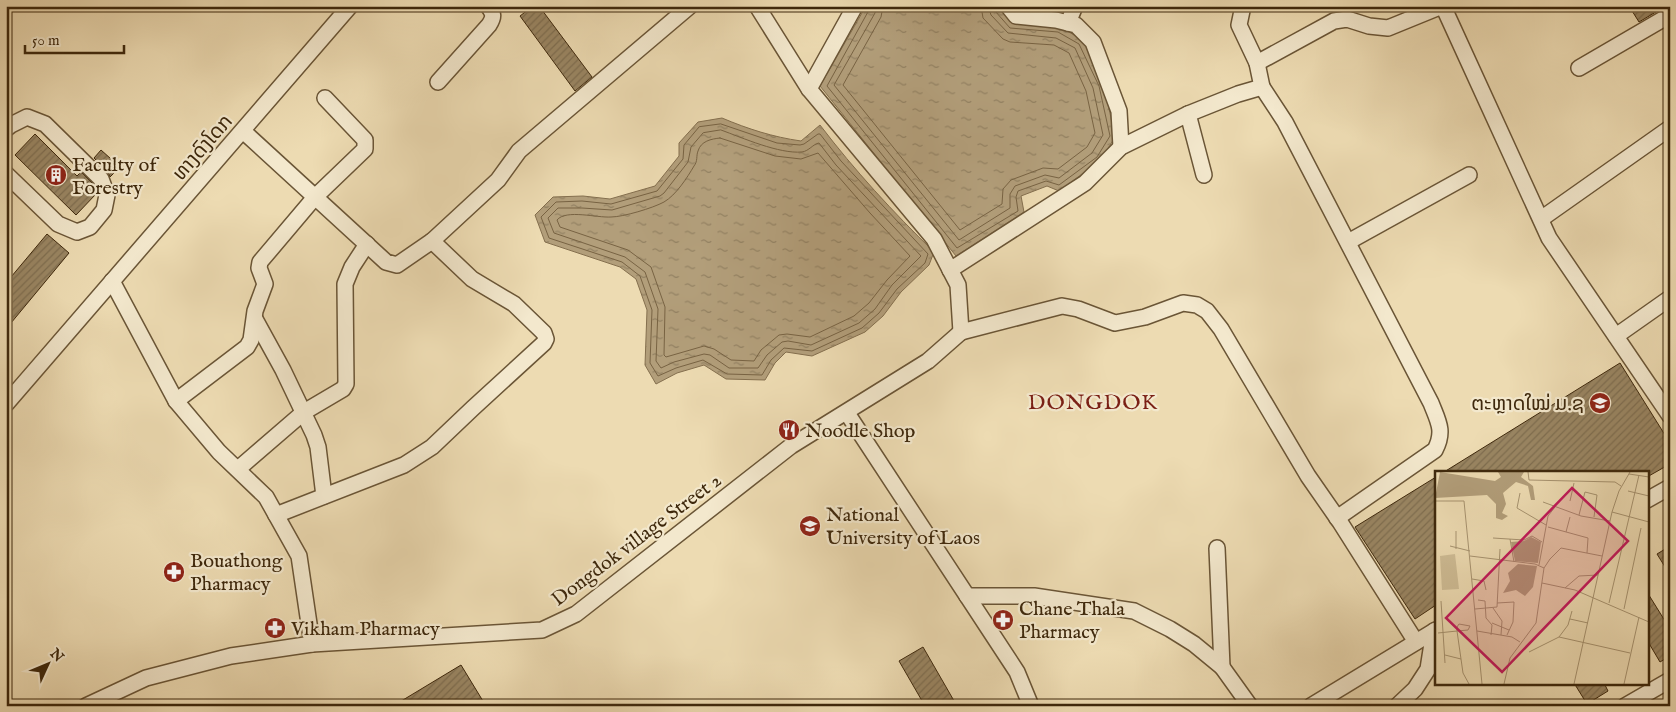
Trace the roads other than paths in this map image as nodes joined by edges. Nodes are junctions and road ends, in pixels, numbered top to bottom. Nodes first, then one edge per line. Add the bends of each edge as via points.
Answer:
1 (350, 6) edge
2 (488, 6) edge
3 (690, 6) edge
4 (758, 6) edge
5 (855, 6) edge
6 (1008, 6) edge
7 (1075, 6) edge
8 (1243, 6) edge
9 (1443, 6) edge
10 (1670, 15) edge
11 (1068, 23) junction
12 (1257, 63) junction
13 (1579, 68) dead end
14 (438, 82) dead end
15 (1262, 87) junction
16 (809, 89) junction
17 (325, 98) dead end
18 (1188, 114) junction
19 (1670, 128) edge
20 (6, 129) edge
21 (243, 130) junction
22 (1121, 147) junction
23 (6, 174) edge
24 (1470, 175) dead end
25 (1204, 176) dead end
26 (314, 197) junction
27 (1541, 219) junction
28 (432, 241) junction
29 (1348, 242) junction
30 (368, 244) junction
31 (950, 270) junction
32 (112, 281) junction
33 (1670, 298) edge
34 (255, 319) junction
35 (961, 332) junction
36 (1616, 336) junction
37 (176, 401) junction
38 (6, 404) edge
39 (304, 412) junction
40 (847, 413) junction
41 (1670, 416) edge
42 (238, 469) junction
43 (1670, 487) edge
44 (324, 496) junction
45 (1648, 499) edge
46 (276, 515) junction
47 (1337, 518) junction
48 (1216, 548) dead end
49 (967, 596) junction
50 (1435, 630) edge
51 (1416, 642) junction
52 (312, 644) junction
53 (1222, 667) junction
54 (1670, 680) edge
55 (86, 706) edge
56 (1031, 706) edge
57 (1250, 706) edge
58 (1311, 706) edge
59 (1397, 706) edge
60 (1624, 706) edge

1 - 21 street, ທາງດົງໂດກ
2 - 14 street via 494,18
3 - 28 street via 519,151 498,180
4 - 16 street
5 - 16 street
6 - 11 street via 1016,16
7 - 11 street
8 - 12 street via 1239,25
9 - 12 street via 1388,28 1347,19 1334,21
9 - 27 street
10 - 13 street
11 - 22 street via 1076,25 1093,42 1119,111
12 - 15 street
15 - 18 street
15 - 29 street via 1286,122
16 - 31 street via 934,239
17 - 26 street via 365,140 365,148
18 - 22 street
18 - 25 street
19 - 27 street
20 - 23 street via 26,117 46,124 101,179 108,195 104,210 90,227 77,232 58,224
21 - 26 street
21 - 32 street, ທາງດົງໂດກ
22 - 31 street via 1085,183
24 - 29 street
26 - 30 street
26 - 34 street via 260,262 265,284
27 - 36 street via 1550,238
28 - 30 street via 397,265 386,262
28 - 44 street via 472,279 514,304 544,334 544,344 432,447 404,466
29 - 47 street via 1431,403 1441,430 1435,450
30 - 39 street via 344,284 346,384 340,392
31 - 35 street via 958,285
32 - 37 street
32 - 38 street, ທາງດົງໂດກ
33 - 36 street
34 - 37 street via 247,347
34 - 39 street
35 - 40 street, Dongdok village Street 2 via 928,361
35 - 47 street via 1062,306 1115,323 1145,317 1183,303 1197,305 1207,310 1221,329 1308,476
36 - 41 street
37 - 42 street via 219,452
39 - 42 street
39 - 44 street via 318,447
40 - 49 street
40 - 52 street, Dongdok village Street 2 via 790,446 576,614 542,630
42 - 46 street via 266,497
43 - 45 street
44 - 46 street
46 - 52 street via 299,556
47 - 51 street
48 - 53 street
49 - 53 street via 1034,596 1134,611 1194,644
49 - 56 street via 1017,672
50 - 51 street
50 - 59 street via 1428,669 1415,689
51 - 58 street
52 - 55 street, Dongdok village Street 2 via 231,656 146,678
53 - 57 street
54 - 60 street

